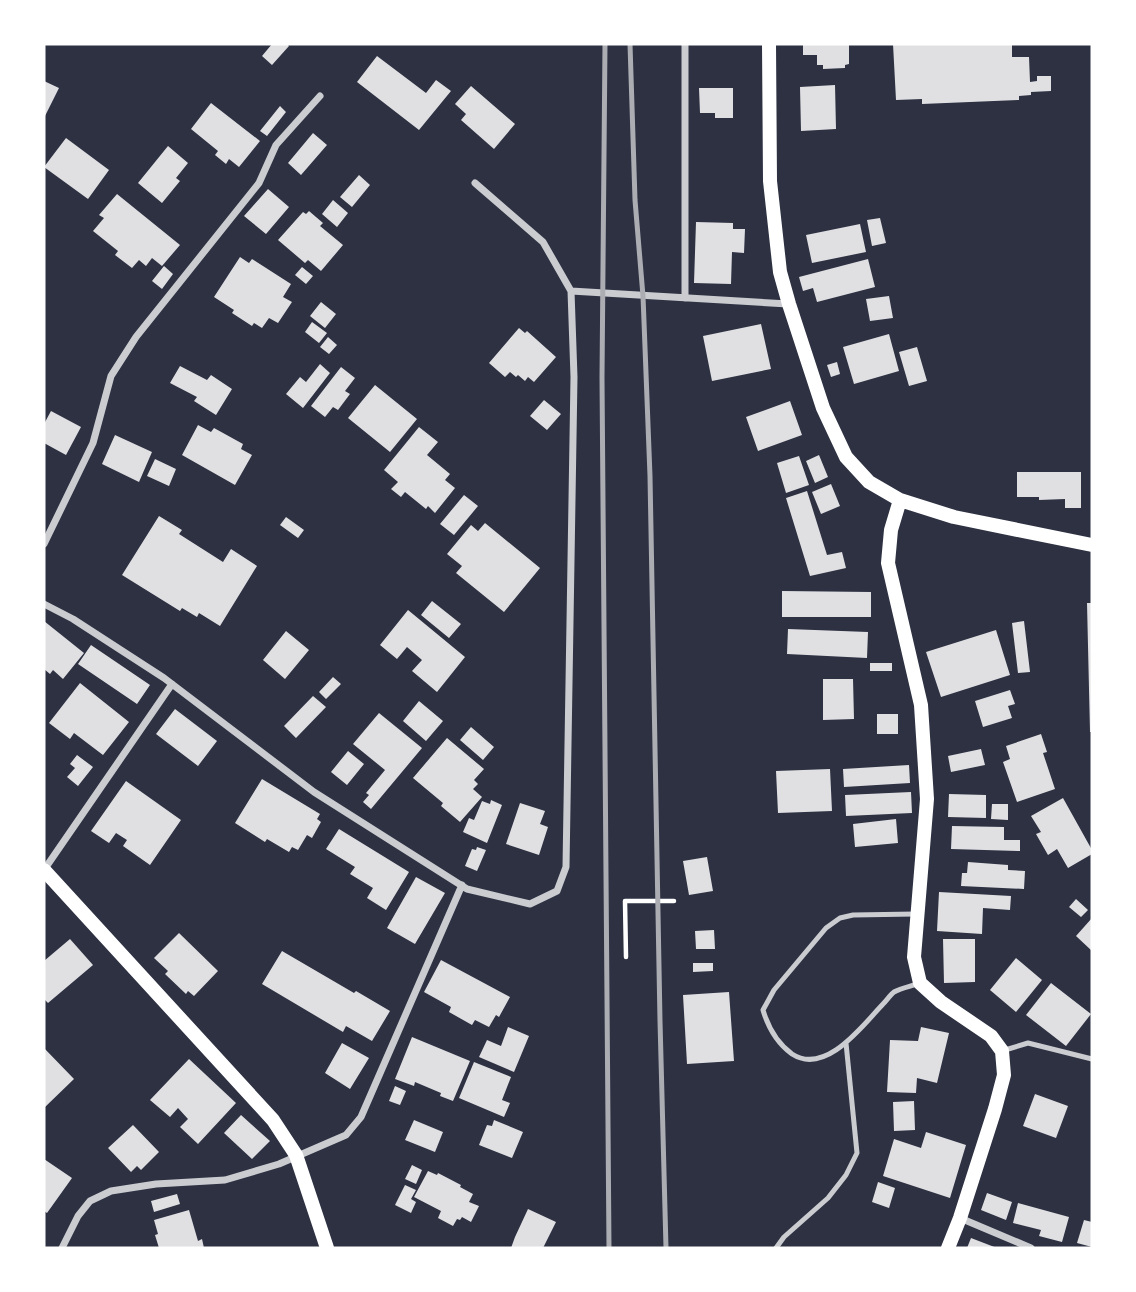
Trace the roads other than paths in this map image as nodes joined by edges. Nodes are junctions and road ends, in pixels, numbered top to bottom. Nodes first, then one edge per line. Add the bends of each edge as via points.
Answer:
1 (685, 44) edge
2 (769, 44) edge
3 (320, 96) dead end
4 (475, 183) dead end
5 (571, 291) junction
6 (685, 298) junction
7 (789, 304) junction
8 (900, 500) junction
9 (44, 544) edge
10 (1092, 545) edge
11 (44, 604) edge
12 (172, 684) junction
13 (44, 870) edge
14 (462, 885) junction
15 (918, 914) junction
16 (920, 983) junction
17 (846, 1042) junction
18 (1002, 1051) junction
19 (1092, 1059) edge
20 (296, 1155) junction
21 (960, 1218) junction
22 (62, 1248) edge
23 (327, 1248) edge
24 (776, 1248) edge
25 (948, 1248) edge
26 (1031, 1248) edge

1 - 6 street
2 - 7 main road via 770,181 780,272
3 - 9 street via 276,145 259,183 136,337 111,376 93,443
4 - 5 street via 543,243
5 - 6 street
5 - 14 street via 574,376 566,867 557,891 530,904
6 - 7 street
7 - 8 main road via 823,408 846,457 869,482
8 - 10 main road via 954,517
8 - 15 main road via 888,563 921,705 927,800
11 - 12 street
12 - 13 street
12 - 14 street via 314,792
13 - 20 main road via 273,1120
14 - 20 street via 361,1118 346,1135
15 - 16 main road via 914,957
15 - 17 lane via 840,918 825,928 763,1010 776,1038 799,1058 832,1054
16 - 17 lane via 895,992
16 - 18 main road via 991,1036
17 - 24 lane via 857,1153 828,1198
18 - 19 lane via 1027,1043
18 - 21 main road via 1001,1086
20 - 22 street via 225,1180 111,1191 90,1201
20 - 23 main road
21 - 25 main road
21 - 26 street

